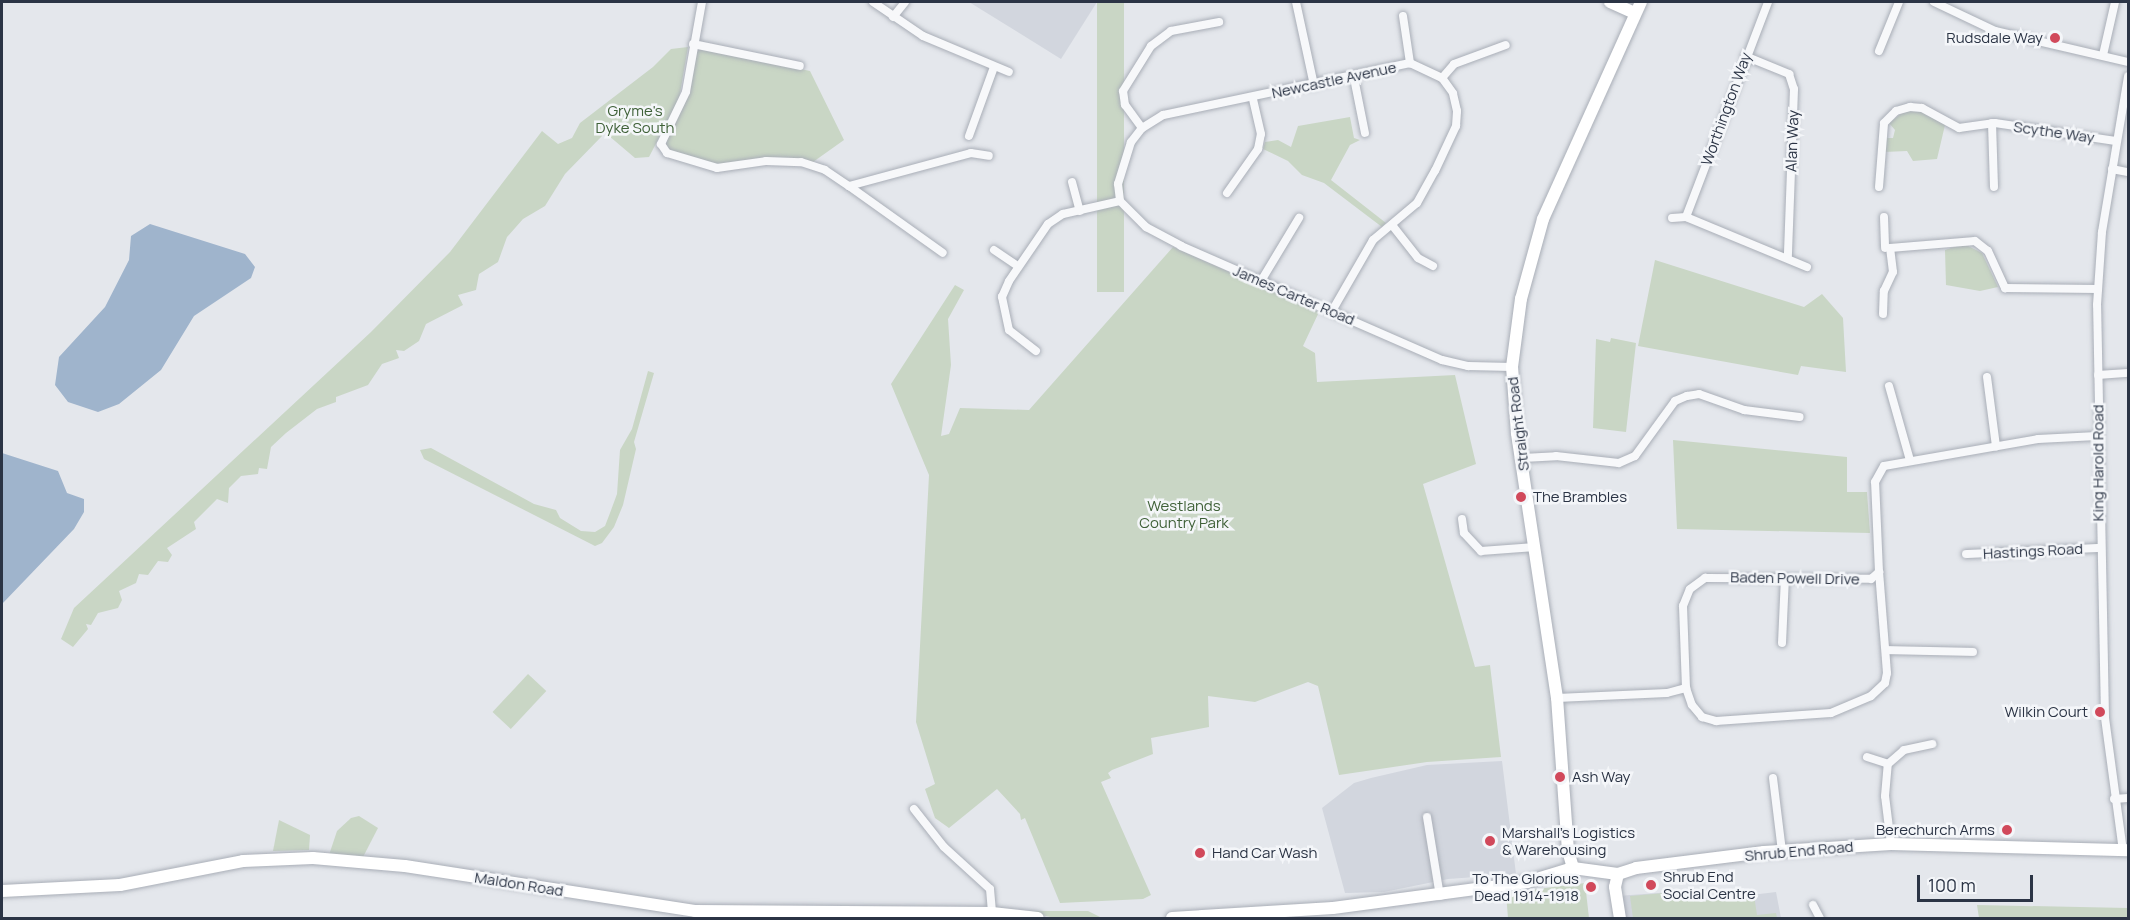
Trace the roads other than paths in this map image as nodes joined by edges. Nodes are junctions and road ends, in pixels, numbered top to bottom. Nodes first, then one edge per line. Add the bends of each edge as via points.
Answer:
1 (702, 2) edge
2 (873, 2) edge
3 (905, 2) edge
4 (1296, 2) edge
5 (1611, 2) edge
6 (1768, 2) edge
7 (1899, 2) edge
8 (1935, 2) edge
9 (2115, 2) edge
10 (1638, 7) edge
11 (1403, 16) dead end
12 (893, 17) junction
13 (1219, 22) dead end
14 (693, 44) junction
15 (1506, 45) dead end
16 (1879, 51) dead end
17 (2103, 55) junction
18 (1745, 56) junction
19 (2128, 62) edge
20 (1410, 63) junction
21 (800, 66) dead end
22 (994, 67) junction
23 (1009, 72) dead end
24 (2128, 76) edge
25 (1354, 78) junction
26 (1442, 78) junction
27 (1314, 85) junction
28 (1253, 98) junction
29 (1992, 123) junction
30 (1142, 128) junction
31 (1365, 133) dead end
32 (969, 136) dead end
33 (2116, 141) junction
34 (989, 156) dead end
35 (2112, 169) junction
36 (2128, 172) edge
37 (1072, 182) dead end
38 (849, 186) junction
39 (1880, 187) dead end
40 (1994, 187) dead end
41 (1227, 194) dead end
42 (1120, 201) junction
43 (1080, 211) junction
44 (1686, 217) junction
45 (1884, 217) dead end
46 (1299, 218) dead end
47 (1672, 218) dead end
48 (1392, 225) junction
49 (1884, 248) junction
50 (994, 250) dead end
51 (943, 253) dead end
52 (1788, 256) junction
53 (1018, 266) junction
54 (1433, 266) dead end
55 (1807, 267) dead end
56 (1261, 281) junction
57 (2097, 289) junction
58 (1332, 311) junction
59 (1884, 314) dead end
60 (1036, 351) dead end
61 (1512, 367) junction
62 (2128, 373) edge
63 (2098, 375) junction
64 (1987, 377) dead end
65 (1889, 386) dead end
66 (1800, 417) dead end
67 (2097, 436) junction
68 (1996, 446) junction
69 (1522, 458) junction
70 (1910, 460) junction
71 (1462, 519) dead end
72 (1535, 547) junction
73 (2099, 548) junction
74 (1966, 554) dead end
75 (1879, 572) junction
76 (1785, 578) junction
77 (1782, 643) dead end
78 (1887, 650) junction
79 (1973, 652) dead end
80 (1686, 688) junction
81 (1557, 698) junction
82 (1932, 744) dead end
83 (1867, 757) dead end
84 (1888, 764) junction
85 (1773, 778) dead end
86 (2128, 798) edge
87 (2114, 799) junction
88 (914, 809) dead end
89 (1427, 817) dead end
90 (1891, 844) junction
91 (1782, 851) junction
92 (2126, 851) edge
93 (1573, 868) junction
94 (1618, 874) junction
95 (2, 891) edge
96 (1440, 896) junction
97 (1813, 905) dead end
98 (992, 913) junction
99 (1186, 917) edge
100 (1038, 918) edge
101 (1172, 918) edge
102 (1620, 918) edge
103 (1820, 918) edge

1 - 14 street
2 - 12 street
3 - 12 street
4 - 27 street
5 - 10 main road
6 - 18 street, Worthington Way
7 - 16 street
8 - 17 street via 1995,31
9 - 17 street
10 - 61 main road, Straight Road via 1543,219 1521,299
11 - 20 street
12 - 22 street via 923,36
13 - 30 street via 1171,31 1151,46 1123,92 1125,105
14 - 21 street
14 - 38 street via 686,92 664,134 663,151 717,168 801,162 825,170
15 - 26 street via 1454,64
17 - 19 street
18 - 44 street, Worthington Way
18 - 52 street, Alan Way via 1789,74 1794,90
20 - 25 street, Newcastle Avenue
20 - 26 street, Newcastle Avenue
22 - 23 street
22 - 32 street
24 - 33 street, King Harold Road
25 - 27 street, Newcastle Avenue
25 - 31 street
26 - 48 street via 1453,93 1456,126 1417,203
27 - 28 street, Newcastle Avenue
28 - 30 street, Newcastle Avenue via 1163,115
28 - 41 street via 1261,134 1258,149
29 - 33 street, Scythe Way
29 - 39 street, Scythe Way via 1959,128 1922,108 1896,111 1881,132
29 - 40 street, Scythe Way
30 - 42 street via 1131,142 1121,170
33 - 35 street, King Harold Road
34 - 38 street via 971,153
35 - 36 street
35 - 57 street, King Harold Road
37 - 43 street
38 - 51 street
42 - 43 street
42 - 56 street, James Carter Road via 1146,227
43 - 53 street via 1063,214 1048,224
44 - 47 street
44 - 52 street
45 - 49 street
46 - 56 street
48 - 54 street via 1418,258
48 - 58 street via 1365,251
49 - 57 street via 1975,241 1988,251 2005,288
49 - 59 street via 1893,272 1884,291
50 - 53 street
52 - 55 street
53 - 60 street via 1002,297 1004,312 1009,330
56 - 58 street, James Carter Road
57 - 63 street, King Harold Road
58 - 61 street, James Carter Road via 1442,360 1468,366
61 - 69 main road, Straight Road
62 - 63 street
63 - 67 street, King Harold Road
64 - 68 street
65 - 70 street
66 - 69 street via 1744,410 1699,394 1675,401 1635,456 1619,463 1556,456
67 - 68 street, Baden Powell Drive
67 - 73 street, King Harold Road
68 - 70 street, Baden Powell Drive
69 - 72 main road, Straight Road
70 - 75 street, Baden Powell Drive via 1884,466 1875,482
71 - 72 street via 1464,533 1482,551
72 - 81 main road, Straight Road
73 - 74 street, Hastings Road
73 - 87 street, King Harold Road via 2105,717
75 - 76 street, Baden Powell Drive via 1871,579
75 - 78 street
76 - 77 street
76 - 80 street, Baden Powell Drive via 1705,578 1689,589 1683,606
78 - 79 street
78 - 80 street via 1885,683 1871,696 1832,713 1716,721 1697,711
80 - 81 street via 1667,693
81 - 93 main road, Straight Road via 1568,851
82 - 84 street via 1904,750
83 - 84 street
84 - 90 street via 1885,796
85 - 91 street
86 - 87 street
87 - 92 street, King Harold Road
88 - 98 street via 923,824 990,889
89 - 96 street
90 - 91 main road, Shrub End Road
90 - 92 main road, Shrub End Road
91 - 94 main road, Shrub End Road via 1636,868
93 - 94 main road, Shrub End Road
93 - 96 main road, Shrub End Road via 1527,882
94 - 102 main road via 1615,887
95 - 98 main road, Maldon Road via 120,885 243,861 313,858 405,867 711,912
96 - 99 main road, Shrub End Road via 1333,908
97 - 103 street
98 - 100 main road, Maldon Road
99 - 101 main road, Shrub End Road

